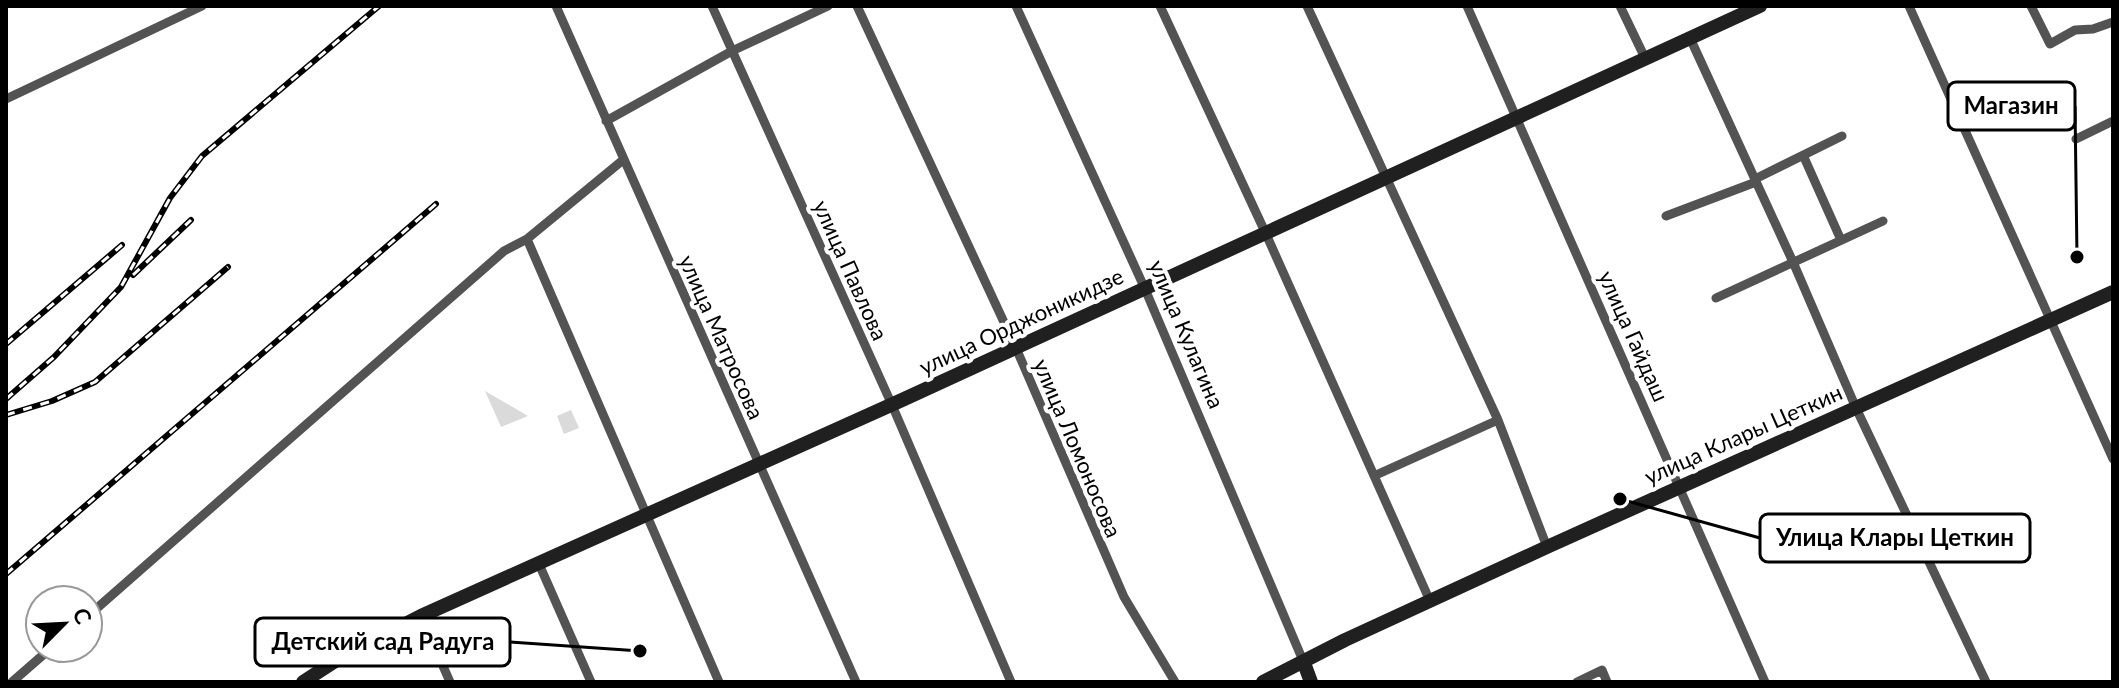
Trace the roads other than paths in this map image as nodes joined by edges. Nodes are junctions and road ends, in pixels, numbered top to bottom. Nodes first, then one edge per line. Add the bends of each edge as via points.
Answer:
1 (202, 6) edge
2 (556, 6) edge
3 (712, 6) edge
4 (828, 6) edge
5 (857, 6) edge
6 (1016, 6) edge
7 (1160, 6) edge
8 (1307, 6) edge
9 (1467, 6) edge
10 (1620, 6) edge
11 (1759, 6) edge
12 (1909, 6) edge
13 (2031, 6) edge
14 (2113, 22) edge
15 (1690, 38) junction
16 (732, 51) junction
17 (1645, 58) junction
18 (6, 99) edge
19 (1517, 116) junction
20 (606, 121) junction
21 (2113, 121) edge
22 (1842, 136) dead end
23 (2076, 139) dead end
24 (1803, 155) junction
25 (623, 160) junction
26 (1387, 176) junction
27 (1756, 180) junction
28 (1666, 216) dead end
29 (1883, 221) dead end
30 (1266, 234) junction
31 (527, 239) junction
32 (1841, 240) junction
33 (1793, 262) junction
34 (1145, 289) junction
35 (2113, 292) edge
36 (1716, 298) dead end
37 (2052, 320) junction
38 (1016, 348) junction
39 (892, 405) junction
40 (1856, 408) junction
41 (1498, 420) junction
42 (2113, 459) edge
43 (761, 463) junction
44 (1376, 475) junction
45 (1680, 487) junction
46 (647, 516) junction
47 (1547, 547) junction
48 (539, 564) junction
49 (1430, 601) junction
50 (104, 602) edge
51 (421, 616) junction
52 (1304, 663) junction
53 (33, 664) edge
54 (12, 682) edge
55 (303, 682) edge
56 (450, 682) edge
57 (591, 682) edge
58 (719, 682) edge
59 (856, 682) edge
60 (1011, 682) edge
61 (1175, 682) edge
62 (1263, 682) edge
63 (1311, 682) edge
64 (1577, 682) edge
65 (1607, 682) edge
66 (1765, 682) edge
67 (1986, 682) edge

1 - 18 street
2 - 20 street, улица Матросова
3 - 16 street, улица Павлова
4 - 16 street
5 - 38 street, улица Ломоносова
6 - 34 street, улица Кулагина
7 - 30 street
8 - 26 street
9 - 19 street, улица Гайдаш
10 - 17 street
11 - 15 street, улица Орджоникидзе
12 - 37 street
13 - 14 street via 2050,44 2075,30
15 - 17 street, улица Орджоникидзе
15 - 27 street
16 - 20 street
16 - 39 street, улица Павлова
17 - 19 street, улица Орджоникидзе
19 - 26 street, улица Орджоникидзе
19 - 45 street, улица Гайдаш
20 - 25 street, улица Матросова
21 - 23 street
22 - 24 street
24 - 27 street
24 - 32 street
25 - 31 street
25 - 43 street, улица Матросова
26 - 30 street, улица Орджоникидзе
26 - 41 street
27 - 28 street
27 - 33 street
29 - 32 street
30 - 34 street, улица Орджоникидзе
30 - 44 street
31 - 46 street
31 - 50 street via 504,251
32 - 33 street
33 - 36 street
33 - 40 street
34 - 38 street, улица Орджоникидзе
34 - 52 street, улица Кулагина
35 - 37 street, улица Клары Цеткин
37 - 40 street, улица Клары Цеткин
37 - 42 street
38 - 39 street, улица Орджоникидзе
38 - 61 street, улица Ломоносова via 1124,597
39 - 43 street, улица Орджоникидзе
39 - 60 street, улица Павлова
40 - 45 street, улица Клары Цеткин
40 - 67 street
41 - 44 street
41 - 47 street
43 - 46 street, улица Орджоникидзе
43 - 59 street, улица Матросова
44 - 49 street
45 - 47 street, улица Клары Цеткин
45 - 66 street, улица Гайдаш
46 - 48 street, улица Орджоникидзе
46 - 58 street
47 - 49 street, улица Клары Цеткин
48 - 51 street, улица Орджоникидзе
48 - 57 street
49 - 52 street, улица Клары Цеткин
51 - 55 street, улица Орджоникидзе
51 - 56 street
52 - 62 street, улица Клары Цеткин
52 - 63 street, улица Кулагина
53 - 54 street
64 - 65 street via 1602,670

